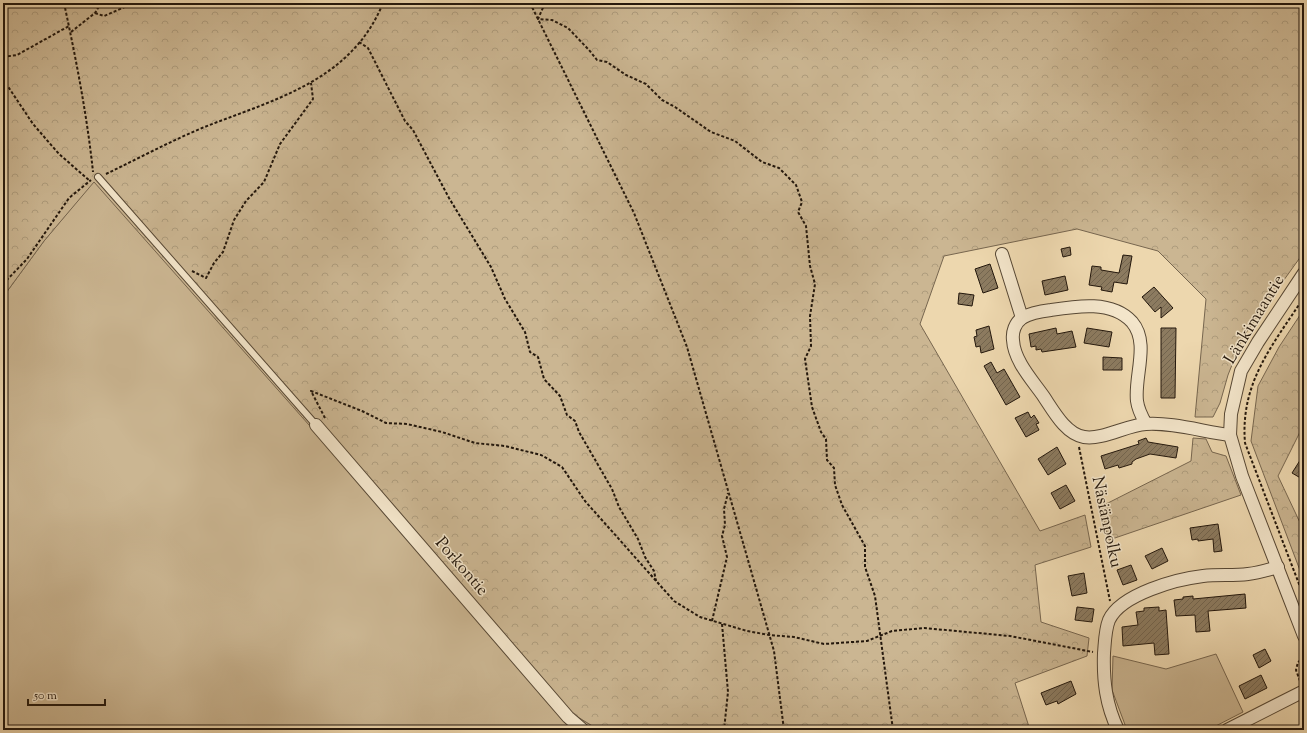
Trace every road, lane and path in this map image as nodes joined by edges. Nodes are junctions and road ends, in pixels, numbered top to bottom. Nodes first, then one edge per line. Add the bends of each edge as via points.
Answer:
1 (64, 3) edge
2 (101, 3) edge
3 (134, 3) edge
4 (382, 3) edge
5 (530, 3) edge
6 (545, 3) edge
7 (94, 13) junction
8 (538, 19) junction
9 (69, 26) junction
10 (71, 32) junction
11 (359, 42) junction
12 (3, 57) edge
13 (3, 79) edge
14 (311, 83) junction
15 (95, 179) junction
16 (90, 181) junction
17 (1002, 254) dead end
18 (188, 266) dead end
19 (1304, 273) edge
20 (3, 284) edge
21 (1304, 297) edge
22 (1022, 318) junction
23 (321, 424) junction
24 (1146, 424) junction
25 (1079, 435) junction
26 (1230, 435) junction
27 (729, 492) junction
28 (1278, 567) junction
29 (657, 582) junction
30 (1304, 596) edge
31 (1113, 614) junction
32 (712, 621) junction
33 (722, 624) junction
34 (769, 636) junction
35 (881, 636) junction
36 (1304, 636) edge
37 (1104, 654) junction
38 (1304, 658) edge
39 (1304, 691) edge
40 (583, 730) edge
41 (724, 730) edge
42 (784, 730) edge
43 (893, 730) edge
44 (1118, 730) edge
45 (1226, 730) edge

1 - 9 path
2 - 7 path
3 - 7 path via 104,16
4 - 11 path via 378,14
5 - 8 path
6 - 8 path
7 - 10 path
8 - 27 path via 634,213 687,347
8 - 35 path via 552,20 568,28 597,60 607,62 646,84 662,100 675,106 711,132 735,141 762,162 779,168 796,185 802,202 798,212 806,226 810,266 815,284 810,316 811,346 805,359 812,407 826,439 826,460 834,468 835,485 842,505 865,546 865,567 875,596
9 - 10 path
9 - 12 path via 17,55
10 - 15 path
11 - 14 path via 326,74
11 - 29 path via 368,48 448,198 491,268 505,299 525,332 530,352 538,357 544,379 560,396 567,415 575,420 579,432 654,571
13 - 16 path via 33,124 59,154
14 - 15 path via 290,95 201,129
14 - 18 path via 313,99 280,144 264,182 234,220 223,252 206,278
15 - 16 path
15 - 23 lane
16 - 20 path via 69,198 27,259
17 - 22 street
19 - 26 street, Länkimaantie via 1241,371 1231,414
21 - 30 path via 1253,378 1244,425 1245,443
22 - 24 street via 1039,312 1077,306 1114,311 1128,318 1136,328 1140,340 1137,402
22 - 25 street via 1013,333 1016,355 1063,423
23 - 29 path via 323,412 311,392 386,423 407,424 475,443 505,446 541,455 562,467 585,501
23 - 40 street, Porkontie via 568,717
24 - 25 street via 1095,436
24 - 26 street via 1163,424
25 - 31 path, Näsiänpolku via 1079,452
26 - 28 street, Länkimaantie via 1242,476
27 - 32 path via 724,509 725,525 722,536 727,557
27 - 34 path
28 - 31 street via 1247,574 1203,575 1174,581 1130,600
28 - 36 street, Länkimaantie
29 - 32 path via 674,601 700,617
31 - 37 street via 1106,628
32 - 33 path
33 - 34 path
33 - 41 path via 728,692
34 - 35 path via 794,637 824,644 867,641
34 - 42 path via 774,651
35 - 37 path via 892,631 924,628 979,633
35 - 43 path
37 - 44 street via 1105,691
38 - 39 path via 1298,662 1296,670
39 - 45 street

